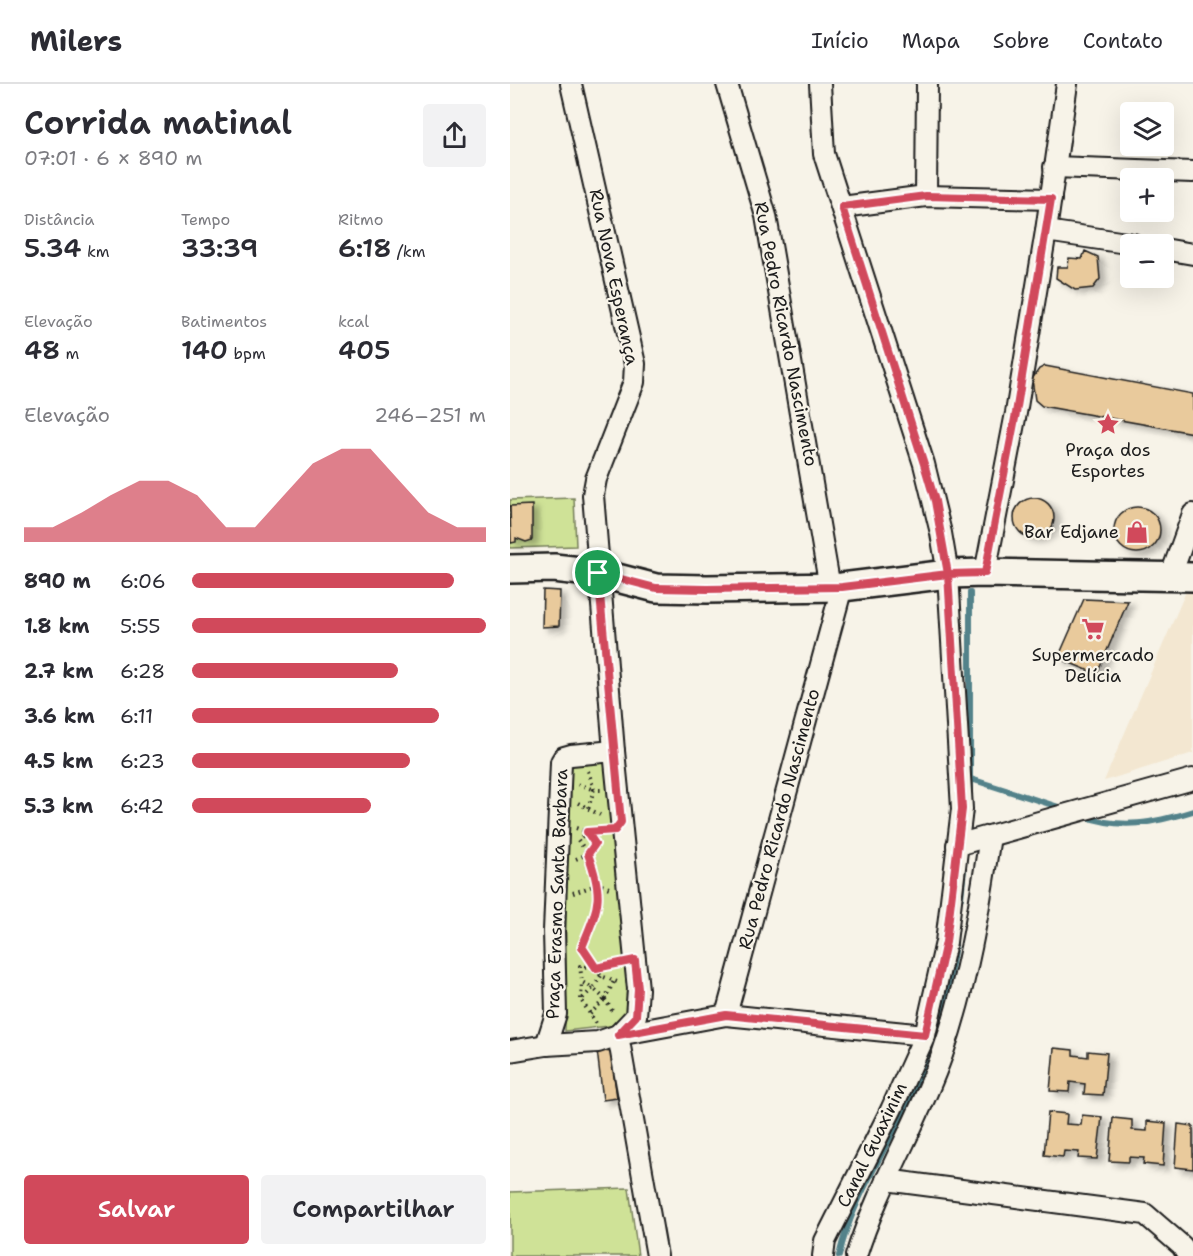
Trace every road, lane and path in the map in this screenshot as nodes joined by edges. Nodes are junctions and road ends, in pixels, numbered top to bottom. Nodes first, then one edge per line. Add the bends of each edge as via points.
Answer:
1 (571, 84) edge
2 (727, 84) edge
3 (820, 84) edge
4 (927, 84) edge
5 (1067, 84) edge
6 (1054, 167) junction
7 (1193, 172) edge
8 (926, 196) junction
9 (1051, 199) junction
10 (842, 207) junction
11 (1046, 231) junction
12 (1120, 242) edge
13 (1174, 251) edge
14 (1193, 254) edge
15 (1193, 514) edge
16 (510, 569) edge
17 (598, 573) junction
18 (985, 573) junction
19 (948, 574) junction
20 (1182, 576) edge
21 (836, 588) junction
22 (614, 751) junction
23 (1193, 779) edge
24 (558, 793) junction
25 (557, 822) junction
26 (621, 822) junction
27 (587, 832) junction
28 (990, 836) junction
29 (957, 845) junction
30 (588, 854) junction
31 (599, 884) junction
32 (628, 897) junction
33 (635, 960) junction
34 (596, 968) junction
35 (601, 976) dead end
36 (614, 981) dead end
37 (593, 988) junction
38 (605, 999) junction
39 (590, 1014) junction
40 (726, 1015) junction
41 (598, 1027) dead end
42 (618, 1035) junction
43 (925, 1035) junction
44 (546, 1045) junction
45 (510, 1051) edge
46 (886, 1180) junction
47 (657, 1256) edge
48 (823, 1256) edge
49 (856, 1256) edge
50 (1188, 1256) edge

1 - 17 street, Rua Nova Esperança via 634,364 634,382 593,495
2 - 21 street, Rua Pedro Ricardo Nascimento via 766,216
3 - 10 street, Canal Guaxinim via 824,154
4 - 8 street
5 - 6 street
6 - 7 street
6 - 9 street
8 - 9 street
8 - 10 street
9 - 11 street
10 - 19 street, Canal Guaxinim via 935,501
11 - 12 street
11 - 18 street
13 - 14 street
15 - 20 street
16 - 17 street
17 - 21 street via 656,588
17 - 22 street, Rua Nova Esperança
18 - 19 street
18 - 20 street
19 - 21 street
19 - 29 street, Canal Guaxinim via 962,809
21 - 40 street, Rua Pedro Ricardo Nascimento
22 - 24 street, Praça Erasmo Santa Barbara via 564,757
22 - 26 street, Rua Nova Esperança
23 - 28 street
24 - 25 street, Praça Erasmo Santa Barbara
24 - 26 path
25 - 27 path
25 - 44 street, Praça Erasmo Santa Barbara via 556,1014
26 - 27 path via 615,830
26 - 32 street, Rua Nova Esperança
27 - 30 path via 595,844
27 - 30 path via 578,840
28 - 29 street
28 - 46 street via 976,929 942,1055
29 - 43 street, Canal Guaxinim via 946,942
30 - 31 path
31 - 32 path
31 - 34 path via 599,905 582,947
32 - 33 street, Rua Nova Esperança
33 - 34 path
33 - 42 street, Rua Nova Esperança via 636,1016
34 - 37 path via 580,966 582,982
35 - 37 path
36 - 38 path
37 - 38 path
37 - 39 path via 581,1000
38 - 39 path
39 - 41 path
40 - 42 street
40 - 43 street
42 - 44 street via 598,1042
42 - 47 street
43 - 48 street, Canal Guaxinim via 825,1241
44 - 45 street
46 - 49 street
46 - 50 street via 1145,1214

